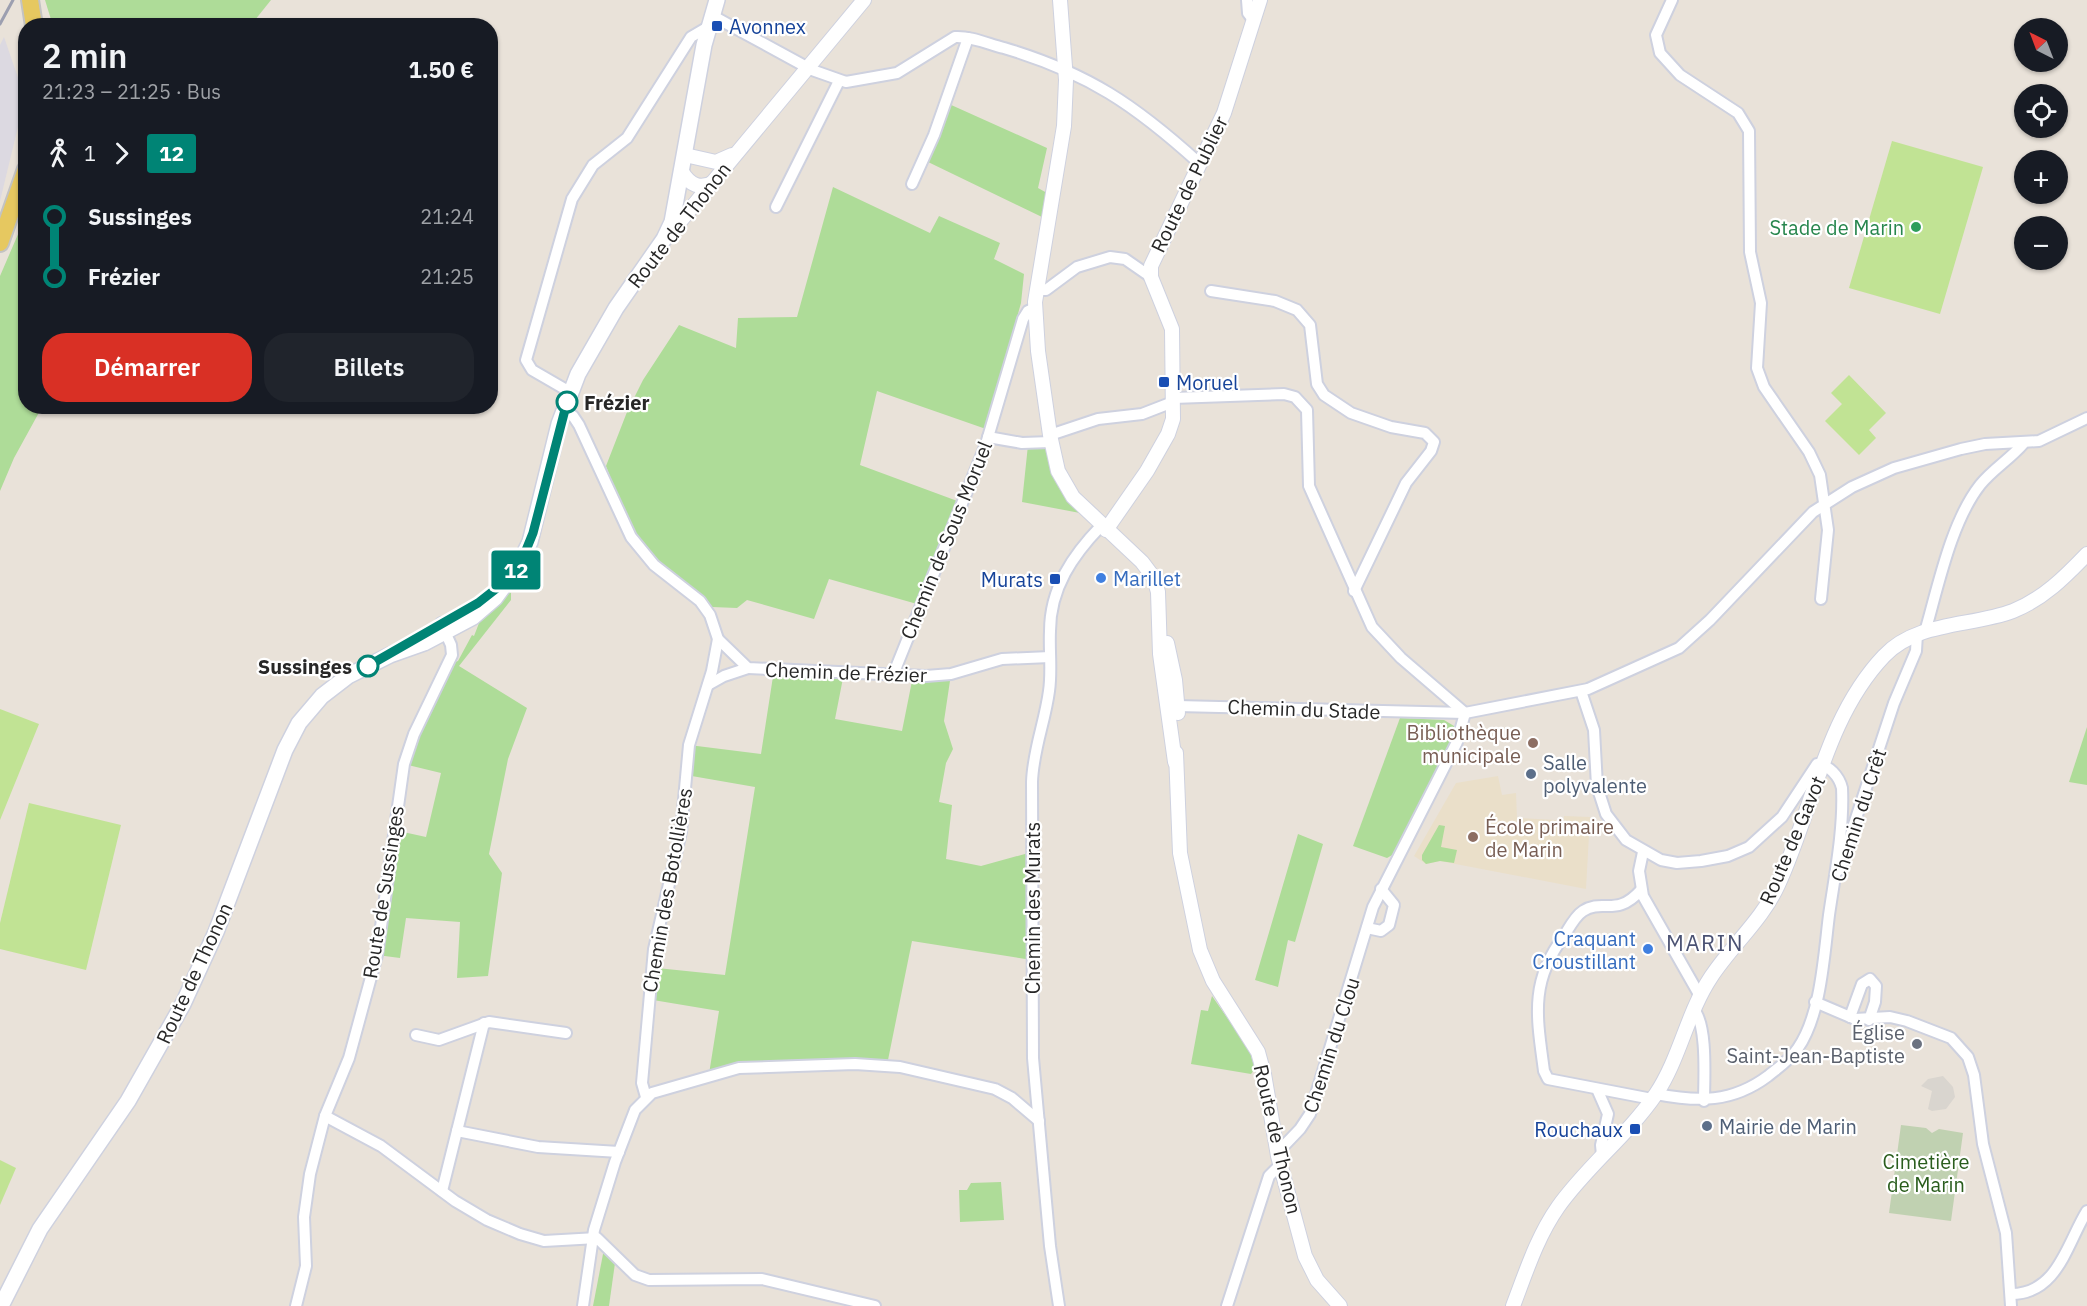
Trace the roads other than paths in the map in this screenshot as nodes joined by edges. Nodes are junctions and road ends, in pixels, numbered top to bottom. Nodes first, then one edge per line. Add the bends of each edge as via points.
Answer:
1 (30, 0) edge
2 (864, 0) edge
3 (1060, 0) edge
4 (1247, 0) edge
5 (1260, 0) edge
6 (1672, 0) edge
7 (712, 9) edge
8 (32, 18) edge
9 (1254, 21) junction
10 (968, 38) junction
11 (808, 67) junction
12 (1065, 69) junction
13 (839, 81) junction
14 (736, 152) junction
15 (685, 156) junction
16 (1199, 163) junction
17 (682, 172) junction
18 (714, 182) junction
19 (912, 184) dead end
20 (18, 192) edge
21 (776, 207) dead end
22 (0, 243) edge
23 (660, 244) junction
24 (1151, 277) junction
25 (1036, 290) junction
26 (1211, 291) dead end
27 (1035, 308) junction
28 (570, 392) junction
29 (1173, 400) junction
30 (563, 411) junction
31 (2087, 418) edge
32 (988, 437) junction
33 (1050, 439) junction
34 (2023, 444) junction
35 (1826, 502) junction
36 (1103, 528) junction
37 (2087, 554) edge
38 (1354, 591) junction
39 (1821, 599) dead end
40 (443, 628) junction
41 (1921, 633) junction
42 (718, 639) junction
43 (1050, 657) junction
44 (748, 668) junction
45 (893, 675) junction
46 (708, 685) junction
47 (1581, 691) junction
48 (1173, 706) junction
49 (1465, 713) junction
50 (1824, 765) junction
51 (1643, 852) junction
52 (1834, 875) junction
53 (1381, 889) junction
54 (1641, 890) junction
55 (1367, 928) junction
56 (1700, 996) junction
57 (1815, 1002) junction
58 (1693, 1009) junction
59 (1850, 1017) junction
60 (1869, 1020) junction
61 (484, 1023) junction
62 (566, 1033) dead end
63 (416, 1035) dead end
64 (1598, 1089) junction
65 (1654, 1096) junction
66 (646, 1097) junction
67 (1704, 1101) junction
68 (326, 1116) junction
69 (1039, 1121) junction
70 (457, 1131) junction
71 (619, 1152) junction
72 (1602, 1155) junction
73 (1279, 1159) junction
74 (442, 1191) junction
75 (2087, 1211) edge
76 (593, 1237) junction
77 (2011, 1294) junction
78 (1, 1306) edge
79 (296, 1306) edge
80 (583, 1306) edge
81 (875, 1306) edge
82 (1059, 1306) edge
83 (1227, 1306) edge
84 (1340, 1306) edge
85 (1513, 1306) edge
86 (2011, 1306) edge

1 - 8 main road
2 - 11 street, Route de Thonon
3 - 12 street, Route de Thonon
4 - 9 street via 1248,13
5 - 9 street, Route de Publier
6 - 35 street via 1656,35 1659,52 1680,75 1738,113 1749,131 1750,252 1761,303 1758,374 1814,459
7 - 11 street via 729,25
7 - 15 main road
7 - 28 street via 628,135 593,165 570,204 526,360 532,370
9 - 16 street, Route de Publier via 1228,103
10 - 12 street
10 - 13 street via 951,38 905,69 889,75
10 - 19 street
11 - 13 street
11 - 14 street, Route de Thonon
12 - 16 street via 1139,111
12 - 25 street, Route de Thonon via 1061,156
13 - 21 street
14 - 15 street via 716,162
14 - 18 street, Route de Thonon
15 - 17 main road
16 - 24 street, Route de Publier via 1152,261
17 - 18 street via 690,183 698,186
17 - 23 main road via 674,216
18 - 23 street, Route de Thonon
20 - 22 main road
23 - 28 main road, Route de Thonon via 616,308
24 - 25 street via 1125,258 1110,257 1077,267 1046,290
24 - 29 street, Route de Publier via 1170,323
25 - 27 street, Route de Thonon
26 - 38 street via 1275,301 1297,310 1310,325 1316,380 1324,395 1351,413 1391,427 1425,433 1434,442 1406,483
27 - 32 street, Chemin de Sous Moruel via 1023,319
27 - 33 street, Route de Thonon
28 - 30 main road, Route de Thonon
29 - 33 street via 1142,414 1098,419
29 - 36 street, Route de Publier via 1168,434 1140,483
29 - 38 street via 1284,394 1304,405 1310,416 1310,486
30 - 40 main road, Route de Thonon via 533,533 522,560 486,609
30 - 42 street, Chemin de Frézier via 579,425 631,537 654,565 705,607
31 - 34 street via 2055,435
32 - 33 street via 1022,443
32 - 45 street, Chemin de Sous Moruel
33 - 36 street, Route de Thonon via 1067,489
34 - 35 street, Chemin du Stade via 1985,444 1938,455 1873,476
34 - 41 street, Chemin du Crêt via 1973,495
35 - 39 street via 1828,540
35 - 47 street, Chemin du Stade via 1679,648
36 - 43 street, Chemin des Murats via 1077,552 1061,582 1050,621
36 - 48 street, Route de Thonon via 1151,572 1158,592 1160,654
37 - 41 street, Route de Gavot via 2050,590 2022,607
38 - 49 street via 1379,637
40 - 68 street, Route de Sussinges via 452,655 406,757 377,955 348,1058
40 - 78 main road, Route de Thonon via 418,645 390,655 332,687 295,730 216,932 183,1004 128,1101 40,1229
41 - 50 street, Route de Gavot via 1892,648 1872,670 1841,719
41 - 52 street, Chemin du Crêt via 1842,863
42 - 44 street, Chemin de Frézier
42 - 46 street, Chemin des Botollières
43 - 45 street, Chemin de Frézier via 1002,659 945,675
43 - 69 street, Chemin des Murats via 1049,694 1032,782 1032,1035
44 - 45 street, Chemin de Frézier
44 - 46 street
46 - 66 street, Chemin des Botollières via 689,745 681,832 654,949 642,1083
47 - 49 street, Chemin du Stade
47 - 51 street via 1594,730 1596,778 1603,807 1616,829
48 - 49 street, Chemin du Stade
48 - 73 street, Route de Thonon via 1169,730 1175,762 1179,843 1197,940 1213,981 1260,1059
49 - 53 street, Chemin du Clou via 1457,742
50 - 51 street via 1813,767 1786,812 1749,847 1728,856 1677,863
50 - 52 street via 1835,774 1842,788
50 - 56 street, Route de Gavot via 1774,892
51 - 54 street
52 - 57 street, Chemin du Crêt
53 - 55 street, Chemin du Clou
53 - 55 street via 1394,905 1389,925 1381,931
54 - 56 street
54 - 64 street via 1622,906 1591,908 1580,914 1548,959 1536,998 1546,1077 1554,1082
55 - 73 street, Chemin du Clou via 1312,1108
56 - 58 street, Route de Gavot
57 - 59 street
57 - 67 street, Chemin du Crêt via 1803,1039 1788,1060 1744,1090
58 - 65 street, Route de Gavot
58 - 67 street via 1703,1042
59 - 60 street
59 - 60 street via 1862,984 1870,979 1876,986
60 - 77 street via 1897,1018 1951,1038 1968,1057 1983,1144 2006,1233
61 - 62 street
61 - 63 street via 439,1040
61 - 70 street
64 - 65 street
64 - 72 street via 1608,1114
65 - 67 street
65 - 72 street, Route de Gavot
66 - 69 street via 672,1085 739,1068 877,1064 995,1089
66 - 71 street via 631,1118
68 - 74 street via 381,1146
68 - 79 street, Route de Sussinges via 308,1182 304,1216 306,1266
69 - 82 street, Chemin des Murats
70 - 71 street via 538,1147
70 - 74 street
71 - 76 street
72 - 85 street, Route de Gavot via 1548,1223
73 - 83 street, Chemin du Clou via 1268,1180
73 - 84 street, Route de Thonon via 1309,1264 1322,1287
74 - 76 street via 480,1216 528,1237 552,1241
75 - 77 street via 2069,1251 2044,1282 2032,1290
76 - 80 street
76 - 81 street via 644,1279 762,1279
77 - 86 street

